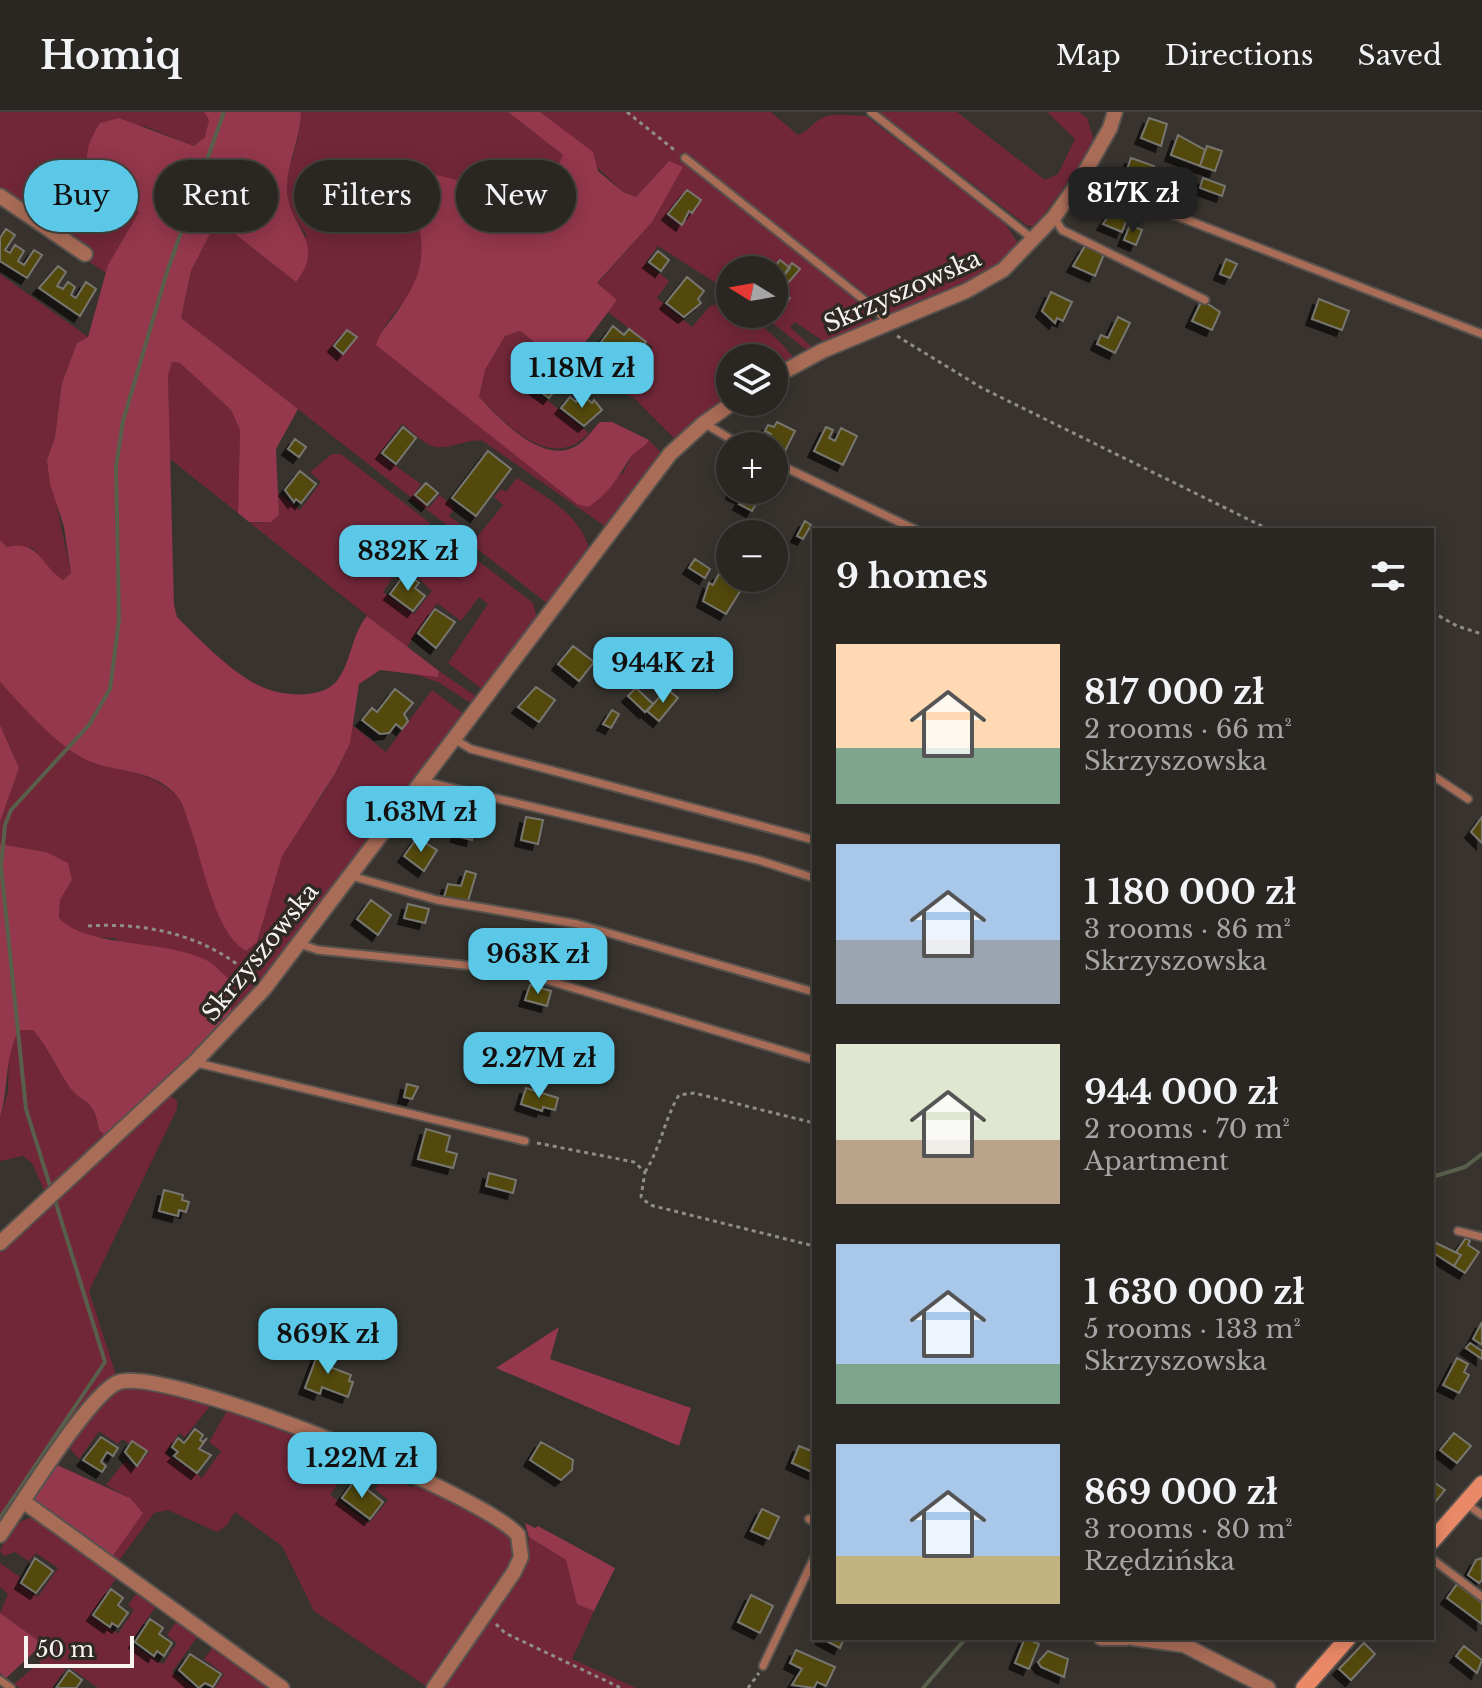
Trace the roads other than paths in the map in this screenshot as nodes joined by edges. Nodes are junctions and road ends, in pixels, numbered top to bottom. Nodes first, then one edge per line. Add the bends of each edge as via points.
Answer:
1 (871, 112) edge
2 (1115, 112) edge
3 (685, 158) road end
4 (1081, 179) junction
5 (0, 196) edge
6 (1054, 217) junction
7 (1033, 239) junction
8 (85, 254) dead end
9 (1205, 300) dead end
10 (886, 323) junction
11 (1482, 334) edge
12 (788, 369) edge
13 (716, 415) edge
14 (704, 423) junction
15 (719, 432) edge
16 (788, 469) edge
17 (912, 528) edge
18 (454, 739) junction
19 (1434, 776) edge
20 (422, 781) junction
21 (1468, 799) dead end
22 (812, 839) edge
23 (350, 876) junction
24 (812, 877) edge
25 (300, 944) junction
26 (812, 991) edge
27 (812, 1059) edge
28 (195, 1062) junction
29 (525, 1141) road end
30 (1458, 1231) dead end
31 (1482, 1237) edge
32 (0, 1243) edge
33 (1482, 1484) edge
34 (24, 1502) junction
35 (1465, 1503) junction
36 (1482, 1515) edge
37 (0, 1535) edge
38 (1434, 1539) edge
39 (1434, 1561) edge
40 (812, 1562) edge
41 (1482, 1597) edge
42 (1148, 1640) edge
43 (1346, 1640) edge
44 (763, 1666) road end
45 (0, 1680) edge
46 (11, 1688) edge
47 (282, 1688) edge
48 (434, 1688) edge
49 (1268, 1688) edge
50 (1304, 1688) edge

1 - 7 lane
2 - 4 street, Skrzyszowska
3 - 10 lane via 878,311
4 - 6 street, Skrzyszowska
4 - 11 lane
5 - 8 street
6 - 7 street, Skrzyszowska
6 - 9 lane via 1062,230
7 - 10 street, Skrzyszowska via 1003,270
10 - 12 street, Skrzyszowska
13 - 14 street, Skrzyszowska
14 - 15 lane
14 - 18 street, Skrzyszowska via 670,454
16 - 17 lane
18 - 20 street, Skrzyszowska
18 - 22 lane via 471,749
19 - 21 lane
20 - 23 street, Skrzyszowska
20 - 24 lane
23 - 25 street, Skrzyszowska
23 - 26 lane via 437,900 577,924
25 - 27 lane via 513,970
25 - 28 street, Skrzyszowska
28 - 29 lane
28 - 32 street, Skrzyszowska
30 - 31 lane
33 - 35 street
34 - 37 street
34 - 47 street
34 - 48 street via 87,1412 115,1383 135,1380 167,1384 380,1460 511,1528 521,1546 521,1557
35 - 36 lane
35 - 38 street
39 - 41 lane
40 - 44 lane
42 - 49 street via 1184,1645
43 - 50 street
45 - 46 lane

